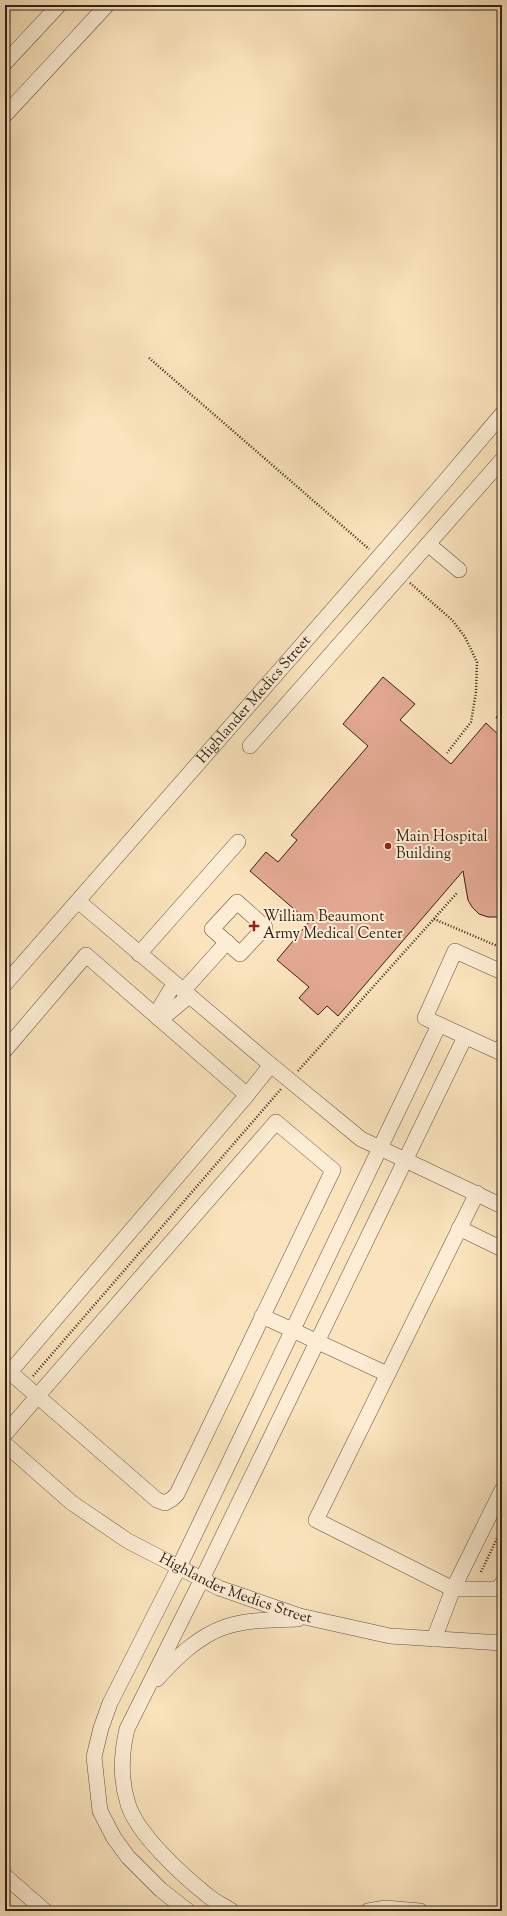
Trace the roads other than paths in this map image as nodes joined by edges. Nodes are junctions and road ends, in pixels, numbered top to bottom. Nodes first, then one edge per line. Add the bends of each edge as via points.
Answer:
1 (59, 5) edge
2 (107, 5) edge
3 (5, 63) edge
4 (5, 114) edge
5 (502, 414) edge
6 (501, 465) edge
7 (428, 544) junction
8 (459, 570) dead end
9 (250, 746) dead end
10 (238, 842) dead end
11 (78, 901) junction
12 (227, 942) dead end
13 (139, 954) junction
14 (502, 972) edge
15 (5, 984) edge
16 (182, 990) junction
17 (159, 1016) junction
18 (440, 1025) junction
19 (465, 1037) junction
20 (502, 1046) edge
21 (5, 1050) edge
22 (271, 1065) junction
23 (247, 1095) junction
24 (380, 1148) junction
25 (405, 1160) junction
26 (476, 1194) junction
27 (502, 1206) edge
28 (459, 1228) junction
29 (502, 1249) edge
30 (262, 1316) junction
31 (293, 1330) junction
32 (317, 1341) junction
33 (7, 1370) edge
34 (387, 1374) junction
35 (37, 1397) junction
36 (5, 1434) edge
37 (5, 1444) edge
38 (502, 1490) edge
39 (179, 1567) junction
40 (202, 1579) junction
41 (501, 1587) edge
42 (453, 1589) junction
43 (311, 1618) junction
44 (434, 1639) junction
45 (502, 1642) edge
46 (146, 1692) junction
47 (5, 1876) edge
48 (44, 1911) edge
49 (188, 1911) edge
50 (232, 1911) edge
51 (368, 1911) edge
52 (420, 1911) edge

1 - 3 street
2 - 4 street
5 - 11 street, Highlander Medics Street
6 - 7 street
7 - 8 street
7 - 9 street
10 - 13 street
11 - 13 street
11 - 15 street, Highlander Medics Street
12 - 16 street
13 - 16 street
14 - 18 street via 455,951 425,1018
16 - 17 street via 160,1009
16 - 22 street
17 - 21 street via 86,955
17 - 23 street
18 - 19 street
18 - 24 street
19 - 20 street via 499,1052
19 - 25 street
22 - 23 street
22 - 24 street via 361,1139
23 - 33 street
24 - 25 street
24 - 31 street
25 - 26 street
25 - 32 street
26 - 27 street
26 - 28 street
28 - 29 street
28 - 34 street
30 - 31 street
30 - 35 street via 177,1494 165,1503 157,1500
30 - 35 street via 333,1170 276,1122
31 - 32 street
31 - 39 street
32 - 34 street
32 - 40 street
33 - 35 street
34 - 42 street via 316,1520
35 - 36 street
37 - 39 street, Highlander Medics Street via 72,1503 128,1541
38 - 42 street
39 - 40 street, Highlander Medics Street
39 - 49 street via 110,1703 94,1757 100,1811 114,1838 128,1857 161,1890
40 - 43 street, Highlander Medics Street via 219,1588
40 - 46 street
41 - 42 street
42 - 44 street
43 - 44 street, Highlander Medics Street via 390,1636
43 - 46 street via 249,1622 224,1627 194,1644 169,1665
44 - 45 street, Highlander Medics Street
46 - 50 street via 127,1729 122,1749 122,1780 128,1805 140,1827 157,1849 208,1896
47 - 48 street
51 - 52 street via 385,1908

